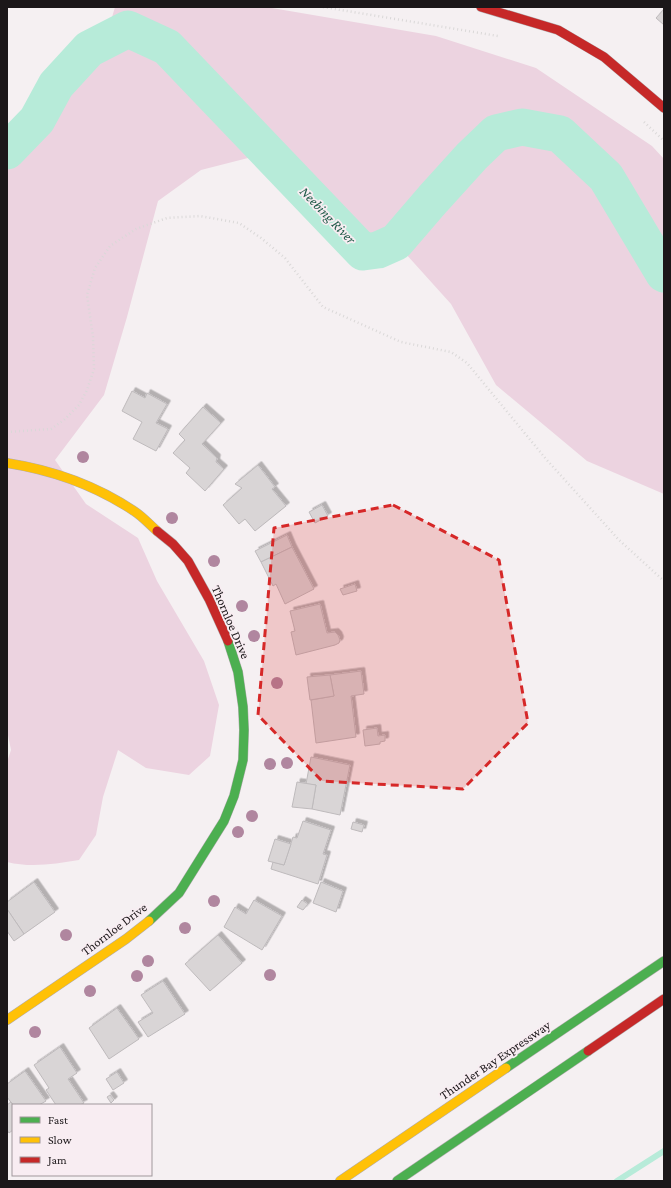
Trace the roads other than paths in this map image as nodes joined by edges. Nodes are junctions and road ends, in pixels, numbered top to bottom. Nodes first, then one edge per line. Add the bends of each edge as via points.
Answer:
1 (481, 7) edge
2 (664, 108) edge
3 (7, 463) edge
4 (664, 961) edge
5 (664, 999) edge
6 (7, 1020) edge
7 (340, 1181) edge
8 (397, 1181) edge

1 - 2 main road via 558,30 604,58
3 - 6 main road, Thornloe Drive via 33,467 89,485 134,511 173,544 209,599 227,639 238,672 244,730 243,760 234,796 224,821 179,894 126,939
4 - 7 main road, Thunder Bay Expressway
5 - 8 main road

